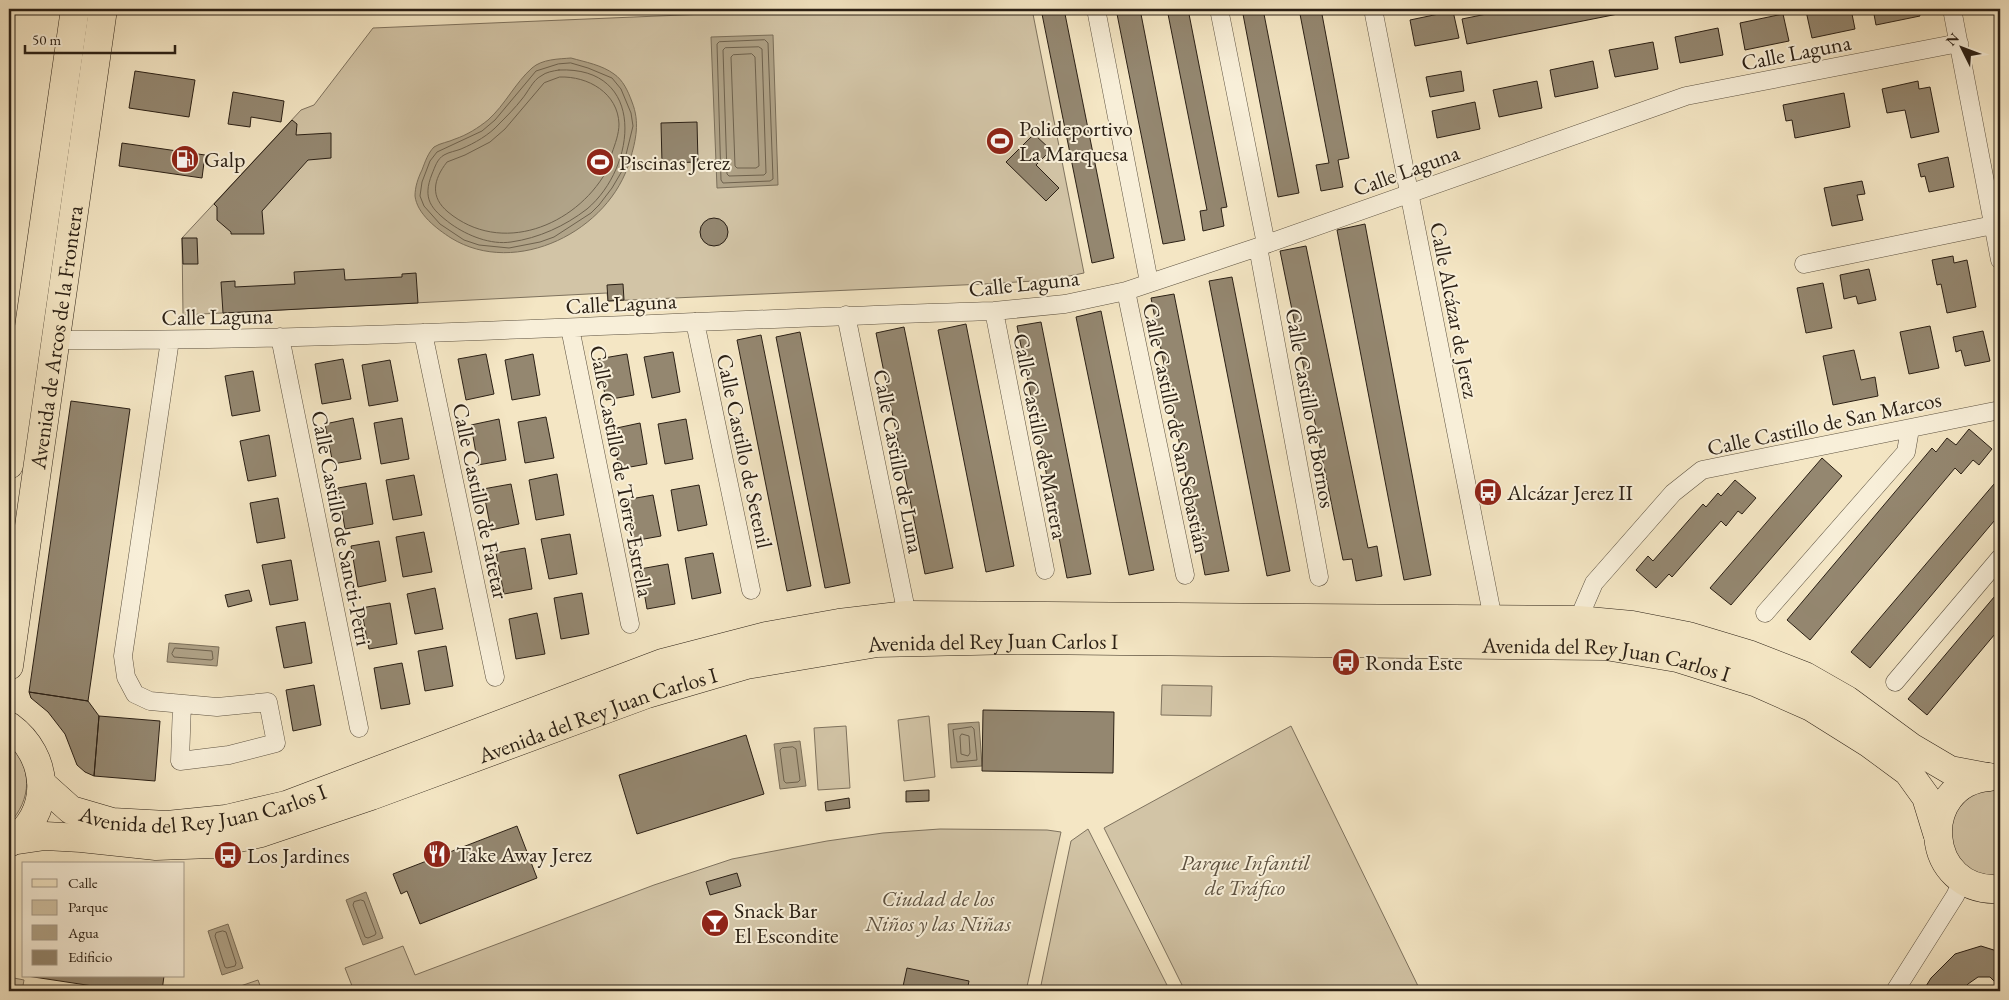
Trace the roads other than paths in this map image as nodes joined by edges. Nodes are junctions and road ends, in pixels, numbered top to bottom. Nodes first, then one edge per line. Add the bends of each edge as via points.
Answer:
1 (75, 9) edge
2 (103, 9) edge
3 (1096, 9) edge
4 (1219, 9) edge
5 (1373, 9) edge
6 (1952, 9) edge
7 (1959, 43) junction
8 (1408, 192) junction
9 (1993, 225) junction
10 (1262, 245) junction
11 (2000, 260) edge
12 (1804, 264) dead end
13 (1150, 282) junction
14 (1126, 291) junction
15 (994, 311) junction
16 (846, 315) junction
17 (694, 322) junction
18 (570, 328) junction
19 (423, 333) junction
20 (280, 337) junction
21 (56, 340) junction
22 (170, 340) junction
23 (2000, 410) edge
24 (1910, 429) junction
25 (9, 465) edge
26 (2000, 558) edge
27 (1045, 570) dead end
28 (1185, 575) dead end
29 (1319, 577) dead end
30 (751, 590) dead end
31 (1765, 614) dead end
32 (907, 615) junction
33 (1493, 619) junction
34 (1578, 620) junction
35 (630, 624) dead end
36 (9, 666) edge
37 (495, 677) dead end
38 (1895, 682) dead end
39 (182, 704) junction
40 (9, 725) edge
41 (359, 728) dead end
42 (1994, 778) edge
43 (42, 784) junction
44 (1937, 833) junction
45 (10, 842) edge
46 (1988, 887) edge
47 (1895, 991) edge

1 - 25 main road, Avenida de Arcos de la Frontera
2 - 21 main road, Avenida de Arcos de la Frontera
3 - 13 street
4 - 10 street, Calle Castillo de Bornos
5 - 8 street, Calle Alcázar de Jerez
6 - 7 street
7 - 8 street, Calle Laguna via 1686,96
7 - 9 street
8 - 10 street, Calle Laguna
8 - 33 street, Calle Alcázar de Jerez
9 - 11 street
9 - 12 street
10 - 13 street, Calle Laguna
10 - 29 street, Calle Castillo de Bornos
13 - 14 street, Calle Laguna
14 - 15 street, Calle Laguna via 1066,304
14 - 28 street, Calle Castillo de San Sebastián
15 - 16 street, Calle Laguna
15 - 27 street, Calle Castillo de Matrera
16 - 17 street, Calle Laguna
16 - 32 street, Calle Castillo de Luna
17 - 18 street, Calle Laguna
17 - 30 street, Calle Castillo de Setenil
18 - 19 street, Calle Laguna
18 - 35 street, Calle Castillo de Torre-Estrella
19 - 20 street, Calle Laguna
19 - 37 street, Calle Castillo de Fatetar
20 - 22 street, Calle Laguna
20 - 41 street, Calle Castillo de Sancti-Petri
21 - 22 street, Calle Laguna
21 - 36 main road, Avenida de Arcos de la Frontera
22 - 39 street via 123,656 126,677 135,694 150,701
23 - 24 street, Calle Castillo de San Marcos
24 - 31 street via 1906,452
24 - 34 street, Calle Castillo de San Marcos via 1702,470 1673,493 1594,583
26 - 38 street
32 - 33 main road, Avenida del Rey Juan Carlos I
32 - 43 main road, Avenida del Rey Juan Carlos I via 766,636 662,663 286,806 226,818 167,825 112,822 72,810
33 - 34 main road, Avenida del Rey Juan Carlos I
34 - 42 main road, Avenida del Rey Juan Carlos I via 1688,636 1751,655 1805,676 1847,700 1911,747 1950,770
39 - 39 street via 180,761 228,755 276,743 268,702 217,707
40 - 43 main road via 26,740 36,758
42 - 44 main road via 1972,781 1957,790 1946,802
43 - 45 main road via 32,821
44 - 45 main road, Avenida del Rey Juan Carlos I via 1926,797 1908,772 1870,744 1811,707 1766,687 1677,658 1606,646 1019,640 878,643 746,665 647,694 353,803 261,833 220,842 156,846 45,836
44 - 46 main road, Avenida del Rey Juan Carlos I via 1947,866
46 - 47 street via 1955,896

